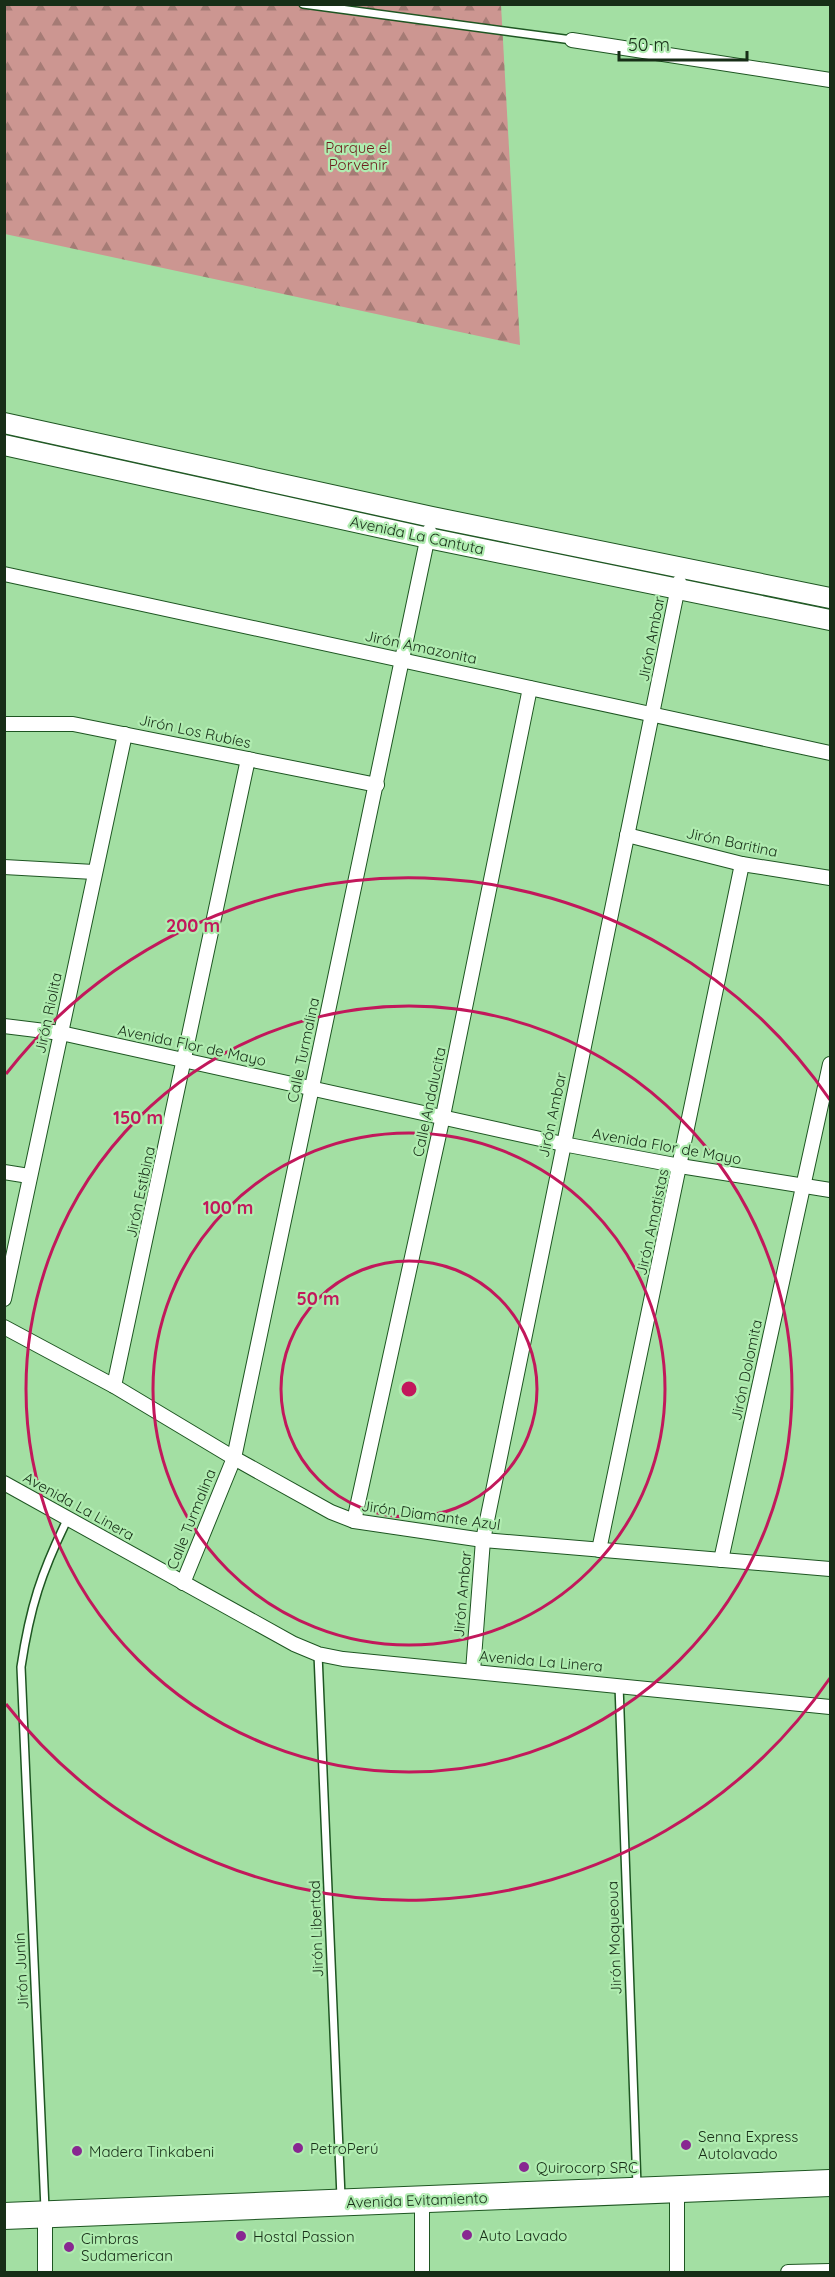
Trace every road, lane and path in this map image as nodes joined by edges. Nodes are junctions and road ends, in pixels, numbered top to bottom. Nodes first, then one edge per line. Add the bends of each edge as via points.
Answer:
1 (303, 4) edge
2 (572, 40) joint
3 (831, 80) edge
4 (5, 424) edge
5 (4, 445) edge
6 (432, 517) junction
7 (428, 538) junction
8 (683, 568) junction
9 (4, 574) edge
10 (677, 588) junction
11 (831, 598) edge
12 (831, 620) edge
13 (403, 659) junction
14 (530, 687) junction
15 (653, 715) junction
16 (4, 724) edge
17 (125, 734) junction
18 (831, 753) edge
19 (248, 759) junction
20 (377, 785) junction
21 (627, 835) junction
22 (742, 864) junction
23 (4, 867) edge
24 (94, 872) junction
25 (831, 878) edge
26 (4, 1026) edge
27 (61, 1033) junction
28 (185, 1062) junction
29 (831, 1064) edge
30 (311, 1087) junction
31 (443, 1116) junction
32 (563, 1144) junction
33 (680, 1166) junction
34 (4, 1172) edge
35 (29, 1176) junction
36 (804, 1186) junction
37 (831, 1190) edge
38 (4, 1299) edge
39 (4, 1327) edge
40 (114, 1386) junction
41 (234, 1458) junction
42 (4, 1484) edge
43 (68, 1518) junction
44 (354, 1521) junction
45 (483, 1540) junction
46 (599, 1550) junction
47 (722, 1560) junction
48 (831, 1569) edge
49 (183, 1583) junction
50 (318, 1654) junction
51 (473, 1671) junction
52 (619, 1685) junction
53 (831, 1707) edge
54 (831, 2183) edge
55 (678, 2189) junction
56 (637, 2191) junction
57 (422, 2199) junction
58 (341, 2203) junction
59 (45, 2215) junction
60 (4, 2216) edge
61 (831, 2271) edge
62 (45, 2272) edge
63 (422, 2272) edge
64 (677, 2272) edge
65 (788, 2272) edge

1 - 2 lane
2 - 3 street
4 - 6 main road, Avenida La Cantuta
5 - 7 main road, Avenida La Cantuta
6 - 7 street, Calle Turmalina
6 - 8 main road, Avenida La Cantuta
7 - 10 main road, Avenida La Cantuta
7 - 13 street, Calle Turmalina
8 - 10 street, Jirón Ambar
8 - 11 main road, Avenida La Cantuta
9 - 13 street, Jirón Amazonita
10 - 12 main road, Avenida La Cantuta
10 - 15 street, Jirón Ambar
13 - 14 street, Jirón Amazonita
13 - 20 street, Calle Turmalina
14 - 15 street, Jirón Amazonita
14 - 31 street, Calle Andalucita
15 - 18 street, Jirón Amazonita
15 - 21 street, Jirón Ambar
16 - 17 street, Jirón Los Rubíes via 72,724
17 - 19 street, Jirón Los Rubíes
17 - 24 street, Jirón Riolita
19 - 20 street, Jirón Los Rubíes
19 - 28 street, Jirón Estibina
20 - 30 street, Calle Turmalina
21 - 22 street, Jirón Baritina
21 - 32 street, Jirón Ambar
22 - 25 street, Jirón Baritina
22 - 33 street, Jirón Amatistas
23 - 24 street
24 - 27 street, Jirón Riolita
26 - 27 street, Avenida Flor de Mayo
27 - 28 street, Avenida Flor de Mayo
27 - 35 street, Jirón Riolita
28 - 30 street, Avenida Flor de Mayo
28 - 40 street, Jirón Estibina
29 - 36 street, Jirón Dolomita
30 - 31 street, Avenida Flor de Mayo
30 - 41 street, Calle Turmalina
31 - 32 street, Avenida Flor de Mayo
31 - 44 street, Calle Andalucita
32 - 33 street, Avenida Flor de Mayo
32 - 45 street, Jirón Ambar
33 - 36 street, Avenida Flor de Mayo
33 - 46 street, Jirón Amatistas
34 - 35 street
35 - 38 street, Jirón Riolita
36 - 37 street, Avenida Flor de Mayo
36 - 47 street, Jirón Dolomita
39 - 40 street, Jirón Diamante Azul
40 - 41 street, Jirón Diamante Azul
41 - 44 street, Jirón Diamante Azul
41 - 49 street, Calle Turmalina
42 - 43 street, Avenida La Linera
43 - 49 street, Avenida La Linera
43 - 59 lane, Jirón Junín via 45,1565 29,1613 21,1667
44 - 45 street, Jirón Diamante Azul
45 - 46 street, Jirón Diamante Azul
45 - 51 street, Jirón Ambar
46 - 47 street, Jirón Diamante Azul
47 - 48 street, Jirón Diamante Azul
49 - 50 street, Avenida La Linera
50 - 51 street, Avenida La Linera
50 - 58 lane, Jirón Libertad
51 - 52 street, Avenida La Linera
52 - 53 street, Avenida La Linera
52 - 56 lane, Jirón Moqueoua
54 - 55 highway, Avenida Evitamiento
55 - 56 highway, Avenida Evitamiento
55 - 64 street
56 - 57 highway, Avenida Evitamiento
57 - 58 highway, Avenida Evitamiento
57 - 63 street
58 - 59 highway, Avenida Evitamiento
59 - 60 highway, Avenida Evitamiento
59 - 62 street
61 - 65 street

